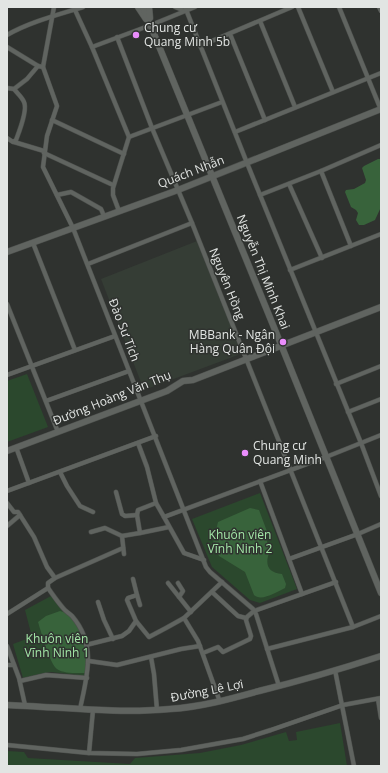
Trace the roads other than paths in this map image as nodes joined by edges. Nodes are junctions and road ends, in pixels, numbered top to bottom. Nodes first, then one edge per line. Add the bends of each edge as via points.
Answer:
1 (54, 7) edge
2 (83, 7) edge
3 (138, 7) edge
4 (144, 7) edge
5 (149, 7) edge
6 (175, 7) edge
7 (195, 7) edge
8 (292, 7) edge
9 (298, 7) edge
10 (339, 7) edge
11 (379, 7) edge
12 (74, 10) junction
13 (186, 10) edge
14 (381, 11) edge
15 (52, 16) junction
16 (260, 21) junction
17 (151, 25) junction
18 (230, 34) junction
19 (7, 35) edge
20 (117, 37) junction
21 (200, 46) junction
22 (7, 47) edge
23 (92, 47) junction
24 (38, 66) junction
25 (43, 67) junction
26 (381, 73) edge
27 (368, 79) junction
28 (7, 88) edge
29 (14, 89) junction
30 (333, 92) junction
31 (222, 102) junction
32 (295, 107) junction
33 (381, 109) edge
34 (188, 116) junction
35 (52, 120) junction
36 (265, 120) junction
37 (152, 128) junction
38 (235, 132) junction
39 (129, 137) junction
40 (7, 138) edge
41 (14, 142) junction
42 (381, 145) edge
43 (44, 152) junction
44 (124, 154) junction
45 (246, 163) junction
46 (321, 171) junction
47 (213, 176) junction
48 (289, 184) junction
49 (113, 185) junction
50 (178, 190) junction
51 (57, 195) junction
52 (260, 195) junction
53 (119, 211) junction
54 (104, 216) junction
55 (192, 223) junction
56 (73, 228) junction
57 (381, 234) edge
58 (33, 243) junction
59 (351, 246) junction
60 (7, 252) edge
61 (322, 258) junction
62 (88, 264) junction
63 (290, 270) junction
64 (7, 304) edge
65 (381, 307) edge
66 (315, 333) junction
67 (115, 336) junction
68 (282, 347) junction
69 (75, 350) junction
70 (247, 360) junction
71 (381, 366) edge
72 (32, 367) junction
73 (129, 370) junction
74 (7, 375) edge
75 (336, 384) junction
76 (381, 399) edge
77 (46, 401) junction
78 (141, 401) junction
79 (348, 412) junction
80 (58, 432) junction
81 (381, 435) edge
82 (156, 436) junction
83 (138, 443) junction
84 (361, 443) junction
85 (16, 447) junction
86 (7, 451) edge
87 (326, 457) junction
88 (291, 469) junction
89 (60, 472) junction
90 (260, 481) junction
91 (29, 483) junction
92 (7, 491) edge
93 (116, 492) dead end
94 (381, 496) edge
95 (7, 503) edge
96 (156, 503) junction
97 (184, 510) junction
98 (93, 512) dead end
99 (20, 515) junction
100 (137, 515) junction
101 (164, 517) junction
102 (381, 524) edge
103 (7, 526) edge
104 (169, 527) junction
105 (91, 532) dead end
106 (140, 533) junction
107 (358, 534) junction
108 (122, 536) junction
109 (123, 548) junction
110 (322, 548) junction
111 (124, 554) dead end
112 (289, 559) junction
113 (204, 560) junction
114 (55, 578) junction
115 (133, 580) dead end
116 (222, 582) junction
117 (336, 582) junction
118 (168, 583) dead end
119 (178, 583) dead end
120 (48, 588) junction
121 (212, 592) junction
122 (381, 593) edge
123 (302, 594) junction
124 (137, 595) junction
125 (179, 597) junction
126 (98, 602) dead end
127 (140, 606) dead end
128 (254, 611) junction
129 (191, 612) junction
130 (7, 614) edge
131 (381, 616) edge
132 (184, 618) junction
133 (246, 618) junction
134 (136, 621) junction
135 (353, 627) junction
136 (113, 639) junction
137 (86, 645) junction
138 (7, 646) edge
139 (200, 646) junction
140 (267, 648) junction
141 (203, 653) junction
142 (381, 656) edge
143 (151, 657) junction
144 (89, 661) junction
145 (7, 665) edge
146 (14, 665) junction
147 (335, 670) junction
148 (87, 678) junction
149 (20, 681) junction
150 (279, 686) junction
151 (379, 698) edge
152 (220, 702) junction
153 (7, 704) edge
154 (343, 705) junction
155 (24, 706) junction
156 (80, 709) junction
157 (93, 710) junction
158 (157, 710) junction
159 (381, 718) edge
160 (7, 745) edge
161 (89, 753) junction
162 (354, 766) edge

1 - 15 street
2 - 12 street
3 - 17 main road
4 - 17 main road
5 - 17 main road
6 - 13 street
7 - 13 street
8 - 16 street
9 - 30 street
10 - 27 street
11 - 14 street
12 - 15 street
12 - 23 street
13 - 17 street
13 - 21 street
15 - 19 street
15 - 25 street
16 - 18 street
16 - 32 street
17 - 20 street
17 - 34 main road, Nguyễn Thị Minh Khai
18 - 21 street
18 - 36 street
20 - 23 street
20 - 37 street, Nguyên Hồng
21 - 31 street
22 - 24 street
23 - 39 street
24 - 25 street
24 - 29 street
25 - 35 street, Đào Sư Tích via 57,104
26 - 27 street
27 - 30 street
27 - 33 street
28 - 29 street
29 - 41 street via 25,107
30 - 32 street
31 - 34 street
31 - 38 street
32 - 36 street
33 - 45 main road, Quách Nhẫn
34 - 37 street
34 - 47 main road, Nguyễn Thị Minh Khai
35 - 43 street, Đào Sư Tích
35 - 44 street
36 - 38 street
37 - 39 street
37 - 50 street, Nguyên Hồng
38 - 45 street
39 - 44 street
40 - 41 street
41 - 43 street
42 - 46 street
43 - 49 street
43 - 51 street, Đào Sư Tích via 43,167
44 - 49 street
45 - 47 main road, Quách Nhẫn
45 - 52 street
46 - 48 street
46 - 59 street
47 - 50 main road, Quách Nhẫn
47 - 68 main road, Nguyễn Thị Minh Khai
48 - 52 street
48 - 61 street
49 - 53 street via 113,194
50 - 53 main road, Quách Nhẫn
50 - 55 street, Nguyên Hồng
51 - 54 street via 71,192 102,209
51 - 56 street, Đào Sư Tích
52 - 63 street
53 - 54 main road, Quách Nhẫn
54 - 56 main road, Quách Nhẫn
55 - 62 street
55 - 70 street, Nguyên Hồng
56 - 58 main road, Quách Nhẫn
56 - 62 street, Đào Sư Tích
57 - 59 street
58 - 60 main road, Quách Nhẫn
58 - 69 street
59 - 61 street
61 - 63 street
62 - 67 street, Đào Sư Tích
63 - 66 street
64 - 72 street
65 - 66 main road, Đường Hoàng Văn Thụ
66 - 68 main road, Đường Hoàng Văn Thụ
66 - 75 street
67 - 69 street
67 - 73 street, Đào Sư Tích
68 - 70 main road, Đường Hoàng Văn Thụ
68 - 87 main road, Nguyễn Thị Minh Khai
69 - 72 street
70 - 78 main road, Đường Hoàng Văn Thụ via 193,380 183,380 166,391
70 - 88 street, Nguyên Hồng
71 - 75 street
72 - 74 street
72 - 77 street
73 - 77 street
73 - 78 street, Đào Sư Tích
75 - 79 street
76 - 79 street
77 - 80 street
78 - 80 main road, Đường Hoàng Văn Thụ
78 - 82 street, Đào Sư Tích
79 - 84 street
80 - 85 main road, Đường Hoàng Văn Thụ
81 - 84 street
82 - 83 street
82 - 97 street, Đào Sư Tích
83 - 89 street
83 - 96 street
84 - 87 street
84 - 94 street
85 - 86 main road, Đường Hoàng Văn Thụ
85 - 91 street
87 - 88 street
87 - 107 main road, Nguyễn Thị Minh Khai
88 - 90 street
88 - 110 street, Nguyên Hồng
89 - 91 street
89 - 98 street via 80,506
90 - 97 street
90 - 112 street
91 - 92 street
93 - 100 street via 122,514
95 - 99 street
96 - 100 street via 140,508
96 - 101 street
97 - 101 street
97 - 113 street, Đào Sư Tích
99 - 103 street
99 - 114 street
100 - 106 street
101 - 104 street
102 - 107 street
104 - 106 street
104 - 113 street via 184,554
105 - 108 street via 105,528
106 - 108 street
107 - 110 street
107 - 122 main road, Nguyễn Thị Minh Khai
108 - 109 street
109 - 111 street
109 - 114 street
110 - 112 street
110 - 117 street, Nguyên Hồng
112 - 123 street
113 - 116 street, Đào Sư Tích via 208,570
114 - 120 street via 48,583
115 - 124 street
116 - 121 street
116 - 128 street, Đào Sư Tích
117 - 123 street
117 - 135 street, Nguyên Hồng
118 - 125 street
119 - 125 street via 183,591
120 - 130 street
120 - 137 street via 75,620
121 - 129 street
121 - 133 street via 238,616
123 - 128 street
124 - 127 street
124 - 134 street via 127,599
125 - 129 street
126 - 136 street
128 - 133 street
128 - 140 street, Đào Sư Tích
129 - 132 street
131 - 135 street
132 - 134 street via 149,636
132 - 139 street
133 - 141 street via 250,639 223,652 218,647
134 - 136 street via 127,633
135 - 140 street
136 - 137 street
137 - 144 street
138 - 146 street
139 - 141 street
139 - 143 street
140 - 150 street, Đào Sư Tích
141 - 152 street
142 - 147 main road, Đường Lê Lợi
143 - 144 street via 116,665
143 - 158 street
144 - 148 street
145 - 146 street
146 - 149 street
147 - 150 main road, Đường Lê Lợi
147 - 154 street
148 - 149 street via 46,675
148 - 156 street
149 - 155 street
150 - 152 main road, Đường Lê Lợi
151 - 154 street
151 - 159 street
152 - 158 main road, Đường Lê Lợi
153 - 155 main road, Đường Lê Lợi
154 - 161 street via 272,730 211,746 150,753
154 - 162 street
155 - 156 main road, Đường Lê Lợi
156 - 157 main road, Đường Lê Lợi
157 - 158 main road, Đường Lê Lợi
157 - 161 street
160 - 161 street

